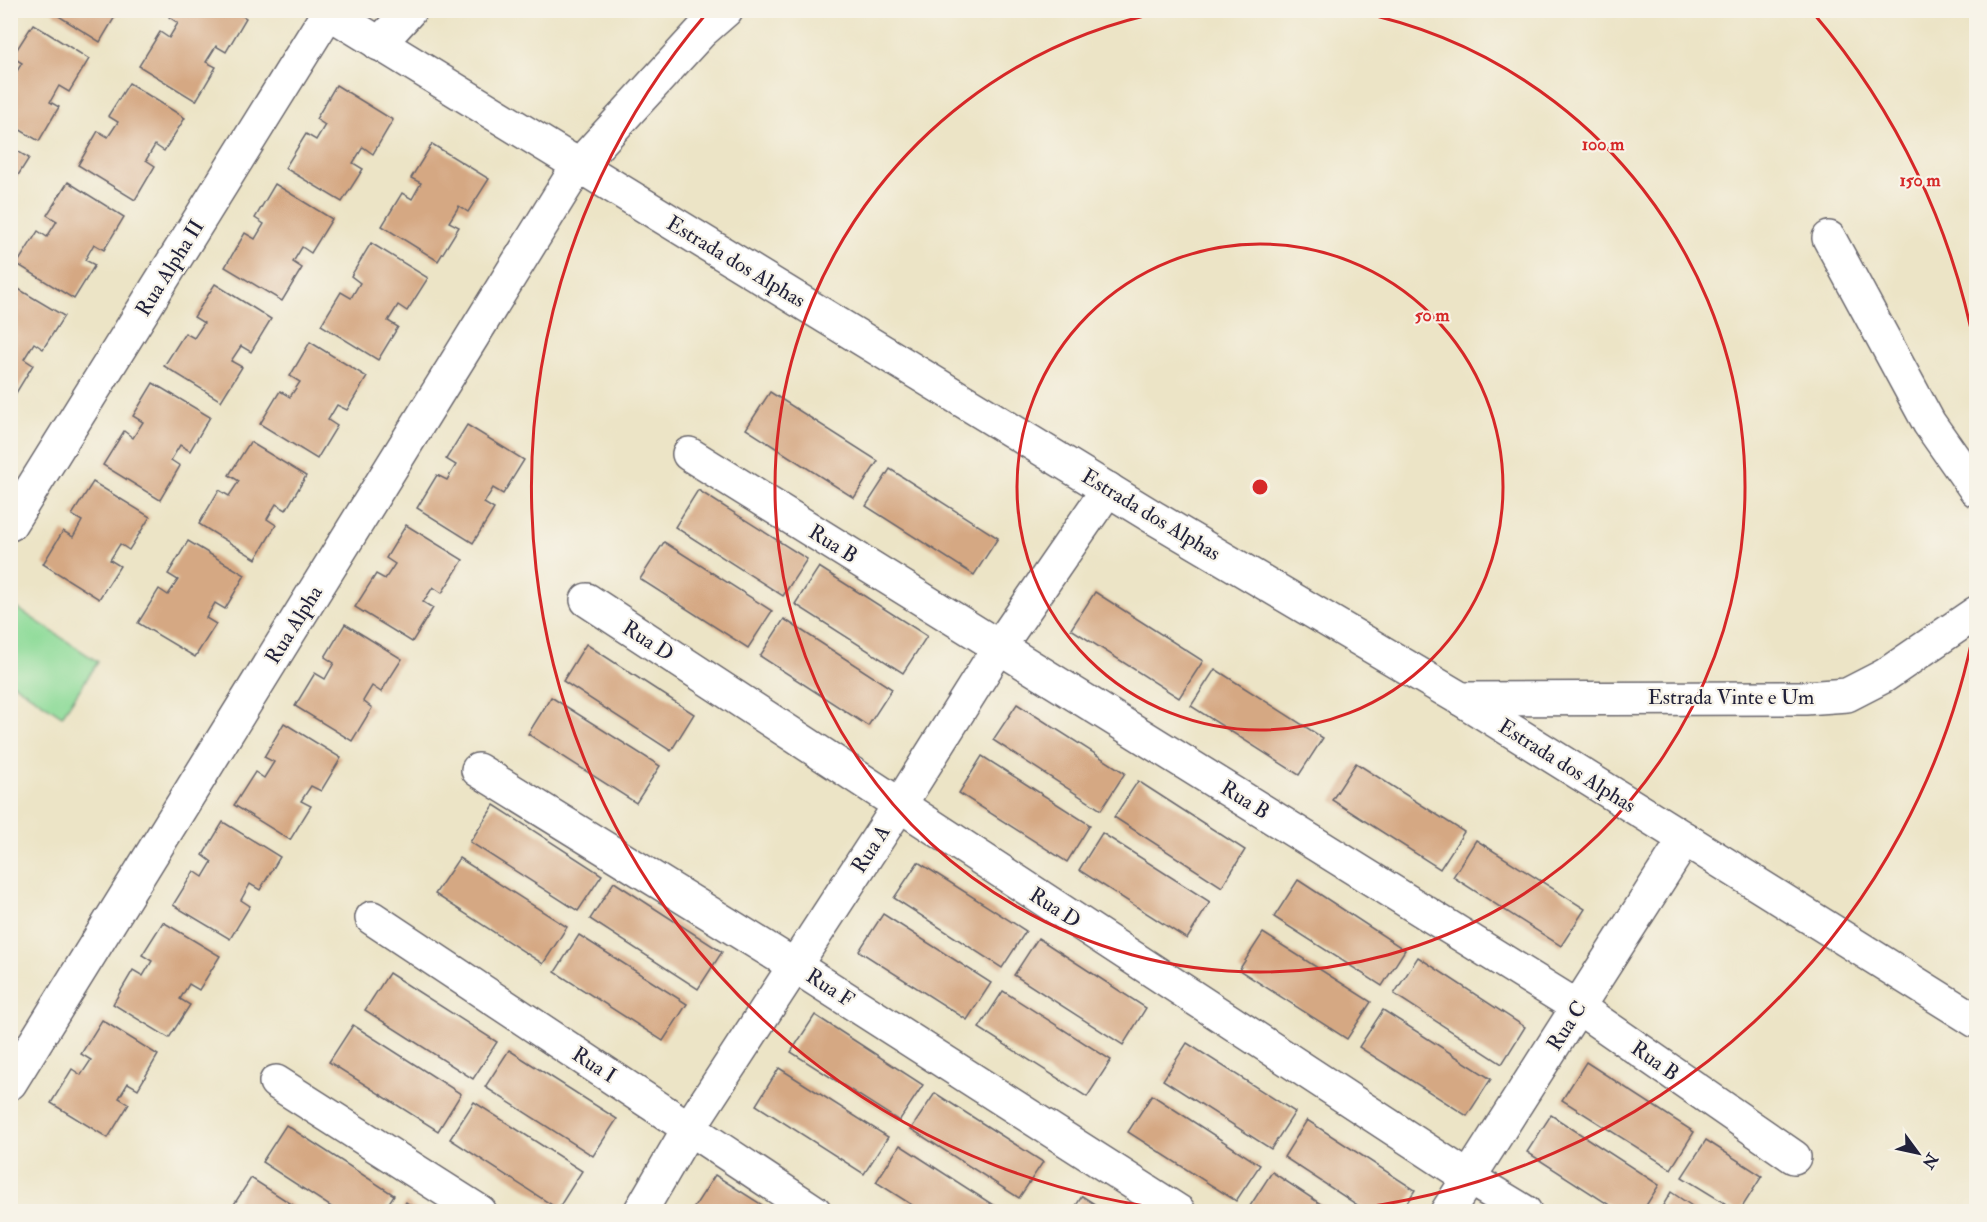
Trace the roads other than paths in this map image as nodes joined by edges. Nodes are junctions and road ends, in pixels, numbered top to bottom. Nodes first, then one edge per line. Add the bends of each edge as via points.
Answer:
1 (410, 10) edge
2 (726, 10) edge
3 (327, 12) edge
4 (380, 44) junction
5 (578, 166) junction
6 (1829, 238) dead end
7 (689, 454) dead end
8 (1108, 489) junction
9 (1977, 490) edge
10 (10, 524) edge
11 (586, 600) dead end
12 (1977, 613) edge
13 (999, 647) junction
14 (1461, 699) junction
15 (478, 770) dead end
16 (899, 806) junction
17 (1685, 839) junction
18 (372, 918) dead end
19 (795, 966) junction
20 (1579, 1008) junction
21 (1977, 1021) edge
22 (276, 1082) dead end
23 (10, 1083) edge
24 (689, 1128) junction
25 (1794, 1157) dead end
26 (1469, 1178) junction
27 (480, 1212) edge
28 (640, 1212) edge
29 (815, 1212) edge
30 (1179, 1212) edge
31 (1447, 1212) edge
32 (1525, 1212) edge

1 - 4 street
2 - 5 street, Rua Alpha
3 - 4 street, Estrada dos Alphas
3 - 10 street, Rua Alpha II
4 - 5 street, Estrada dos Alphas
5 - 8 street, Estrada dos Alphas
5 - 23 street, Rua Alpha
6 - 9 street via 1929,423
7 - 13 street, Rua B
8 - 13 street, Rua A
8 - 14 street, Estrada dos Alphas
11 - 16 street, Rua D
12 - 14 street, Estrada Vinte e Um via 1884,676 1847,695
13 - 16 street, Rua A
13 - 20 street, Rua B
14 - 17 street, Estrada dos Alphas
15 - 19 street, Rua F
16 - 19 street, Rua A
16 - 26 street, Rua D
17 - 20 street, Rua C
17 - 21 street, Estrada dos Alphas
18 - 24 street, Rua I
19 - 24 street, Rua A
19 - 30 street, Rua F
20 - 25 street, Rua B
20 - 26 street, Rua C
22 - 27 street
24 - 28 street, Rua A
24 - 29 street, Rua I
26 - 31 street, Rua C
26 - 32 street, Rua D

